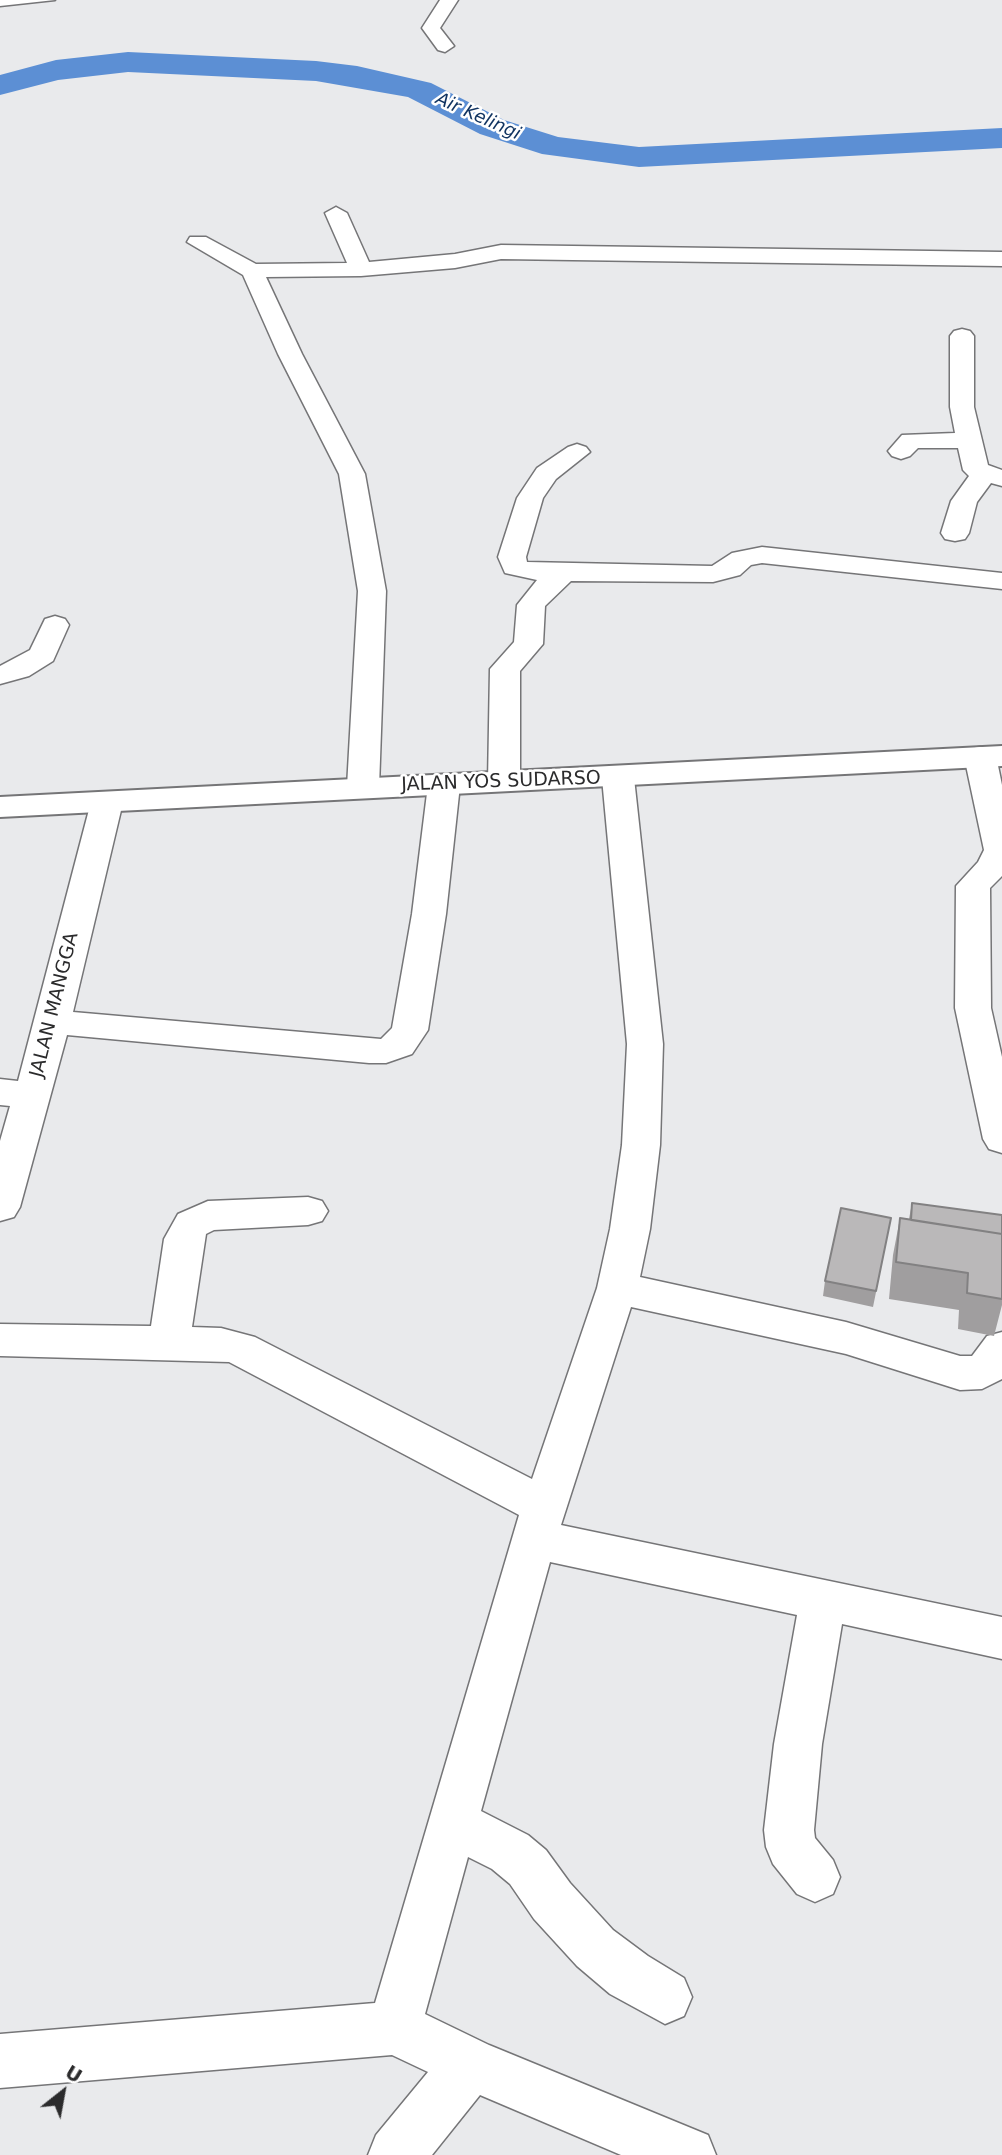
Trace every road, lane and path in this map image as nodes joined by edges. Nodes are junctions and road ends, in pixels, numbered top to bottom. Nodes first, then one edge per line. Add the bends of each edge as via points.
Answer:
1 (51, 0) edge
2 (449, 0) edge
3 (0, 3) edge
4 (445, 46) dead end
5 (336, 213) dead end
6 (198, 242) dead end
7 (1002, 260) edge
8 (361, 269) junction
9 (252, 271) junction
10 (962, 335) dead end
11 (970, 441) junction
12 (901, 451) dead end
13 (577, 452) dead end
14 (993, 477) edge
15 (955, 533) dead end
16 (563, 573) junction
17 (1002, 580) edge
18 (55, 625) dead end
19 (0, 675) edge
20 (991, 756) edge
21 (618, 778) junction
22 (503, 782) junction
23 (444, 785) junction
24 (363, 787) junction
25 (107, 802) junction
26 (0, 807) edge
27 (988, 1011) edge
28 (53, 1021) junction
29 (16, 1094) edge
30 (1002, 1139) edge
31 (0, 1208) edge
32 (308, 1211) dead end
33 (617, 1288) junction
34 (0, 1340) edge
35 (169, 1343) junction
36 (1002, 1348) edge
37 (540, 1523) junction
38 (823, 1601) junction
39 (1002, 1638) edge
40 (454, 1822) junction
41 (815, 1877) dead end
42 (665, 1997) dead end
43 (394, 2028) junction
44 (0, 2061) edge
45 (470, 2064) junction
46 (396, 2155) edge
47 (688, 2155) edge

1 - 3 lane
2 - 4 street via 431,27
5 - 8 street
6 - 9 street
7 - 8 street via 501,252
8 - 9 street
9 - 24 street via 352,474 372,591
10 - 11 street via 962,407
11 - 12 street via 911,440
11 - 14 street via 976,470
13 - 16 street via 541,479 530,498 511,563 524,571
14 - 15 street via 964,500
16 - 17 street via 713,574 742,559 762,555
16 - 22 street via 531,605 528,644 505,669
18 - 19 street via 43,655
20 - 21 highway, JALAN YOS SUDARSO
20 - 27 street via 1000,850 992,867 973,886
21 - 22 highway, JALAN YOS SUDARSO
21 - 33 street via 645,1044 642,1145
22 - 23 highway, JALAN YOS SUDARSO
23 - 24 highway, JALAN YOS SUDARSO
23 - 28 street via 410,1030 398,1045 369,1051
24 - 25 highway, JALAN YOS SUDARSO
25 - 26 highway, JALAN YOS SUDARSO
25 - 28 street, JALAN MANGGA
27 - 30 street
28 - 29 street, JALAN MANGGA
29 - 31 street, JALAN MANGGA
32 - 35 street via 208,1216 192,1224 184,1239
33 - 36 street via 846,1338 960,1373 982,1372
33 - 37 street
34 - 35 street
35 - 37 street via 221,1344 258,1356
37 - 38 street
37 - 40 street
38 - 39 street
38 - 41 street via 789,1818 791,1847
40 - 42 street via 510,1852 528,1867 595,1948
40 - 43 street
43 - 44 street
43 - 45 street
45 - 46 street
45 - 47 street

